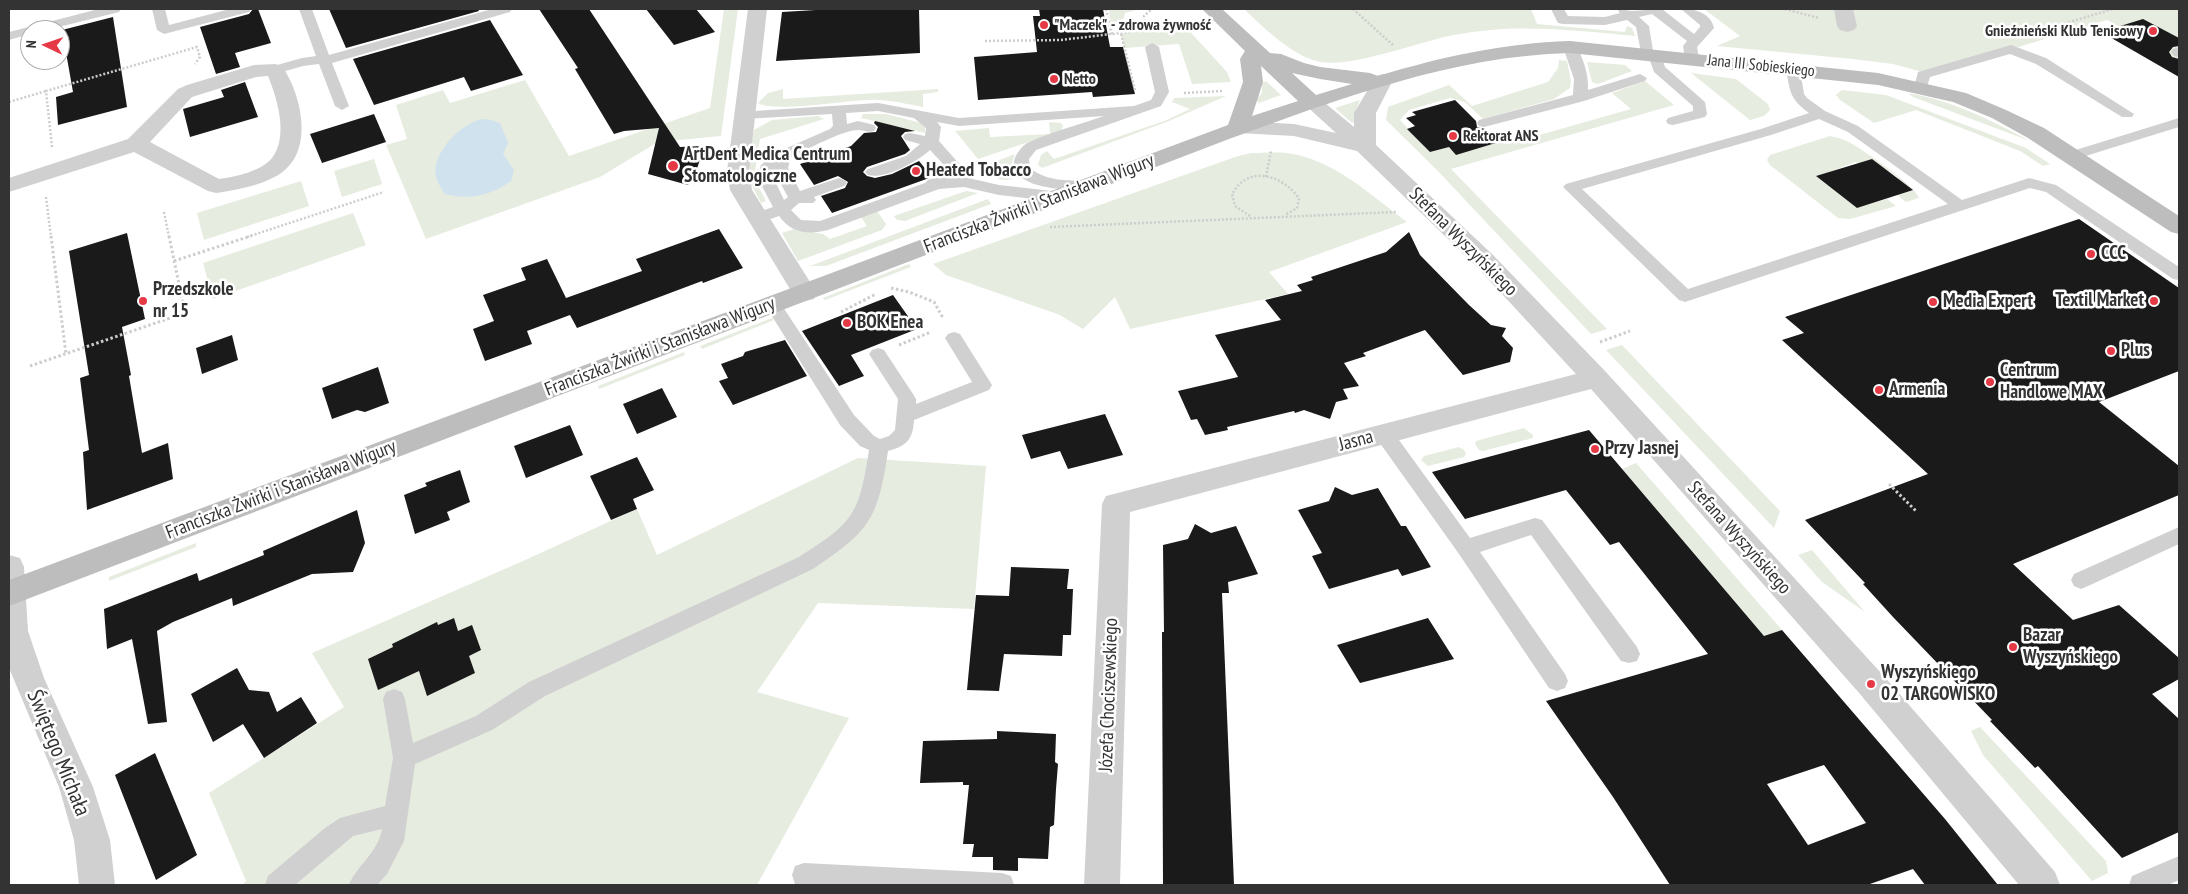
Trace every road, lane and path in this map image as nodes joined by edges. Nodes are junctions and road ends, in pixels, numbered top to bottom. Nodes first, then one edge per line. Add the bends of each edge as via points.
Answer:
1 (114, 9) edge
2 (159, 9) edge
3 (244, 9) edge
4 (305, 9) edge
5 (505, 9) edge
6 (757, 9) edge
7 (1106, 9) edge
8 (1211, 9) edge
9 (1352, 9) edge
10 (1558, 9) edge
11 (1654, 9) edge
12 (1688, 9) edge
13 (2113, 9) edge
14 (1626, 12) edge
15 (70, 20) edge
16 (1189, 22) dead end
17 (1156, 28) dead end
18 (1147, 29) dead end
19 (2043, 30) dead end
20 (1121, 34) junction
21 (1112, 35) junction
22 (985, 41) dead end
23 (1392, 45) dead end
24 (1152, 47) dead end
25 (1570, 47) junction
26 (1256, 50) junction
27 (1694, 50) junction
28 (1651, 54) junction
29 (325, 60) junction
30 (1793, 69) junction
31 (275, 70) junction
32 (190, 71) dead end
33 (1640, 78) dead end
34 (1383, 80) junction
35 (1921, 87) junction
36 (46, 91) junction
37 (1579, 98) junction
38 (9, 102) edge
39 (1312, 102) junction
40 (1136, 103) junction
41 (342, 106) dead end
42 (839, 109) junction
43 (1820, 114) junction
44 (2127, 114) dead end
45 (744, 115) junction
46 (920, 116) junction
47 (1673, 121) dead end
48 (2179, 122) edge
49 (1484, 123) dead end
50 (1238, 127) junction
51 (869, 128) dead end
52 (835, 132) junction
53 (910, 137) dead end
54 (931, 142) junction
55 (136, 144) junction
56 (1272, 145) dead end
57 (1365, 147) junction
58 (53, 153) dead end
59 (784, 154) junction
60 (2071, 156) junction
61 (879, 171) dead end
62 (1266, 177) junction
63 (930, 182) junction
64 (839, 183) dead end
65 (9, 185) edge
66 (1089, 186) junction
67 (384, 192) dead end
68 (46, 195) dead end
69 (1061, 197) junction
70 (802, 199) junction
71 (1959, 205) junction
72 (783, 209) junction
73 (842, 209) dead end
74 (164, 212) dead end
75 (1399, 212) dead end
76 (858, 213) junction
77 (1282, 216) junction
78 (1256, 217) junction
79 (759, 218) junction
80 (1042, 227) dead end
81 (2179, 227) edge
82 (174, 261) junction
83 (2179, 275) edge
84 (888, 288) dead end
85 (805, 293) junction
86 (773, 305) junction
87 (950, 331) junction
88 (1630, 332) dead end
89 (1599, 342) dead end
90 (66, 354) junction
91 (878, 354) joint
92 (30, 366) dead end
93 (1596, 378) junction
94 (907, 415) junction
95 (1384, 434) junction
96 (879, 446) junction
97 (1889, 484) dead end
98 (1116, 504) joint
99 (1916, 511) dead end
100 (2179, 535) edge
101 (1466, 548) junction
102 (2081, 580) dead end
103 (9, 584) edge
104 (1629, 654) dead end
105 (18, 672) edge
106 (1557, 681) dead end
107 (394, 699) dead end
108 (404, 758) junction
109 (395, 815) junction
110 (2179, 868) edge
111 (804, 875) dead end
112 (97, 885) edge
113 (277, 885) edge
114 (361, 885) edge
115 (1002, 885) edge
116 (1102, 885) edge
117 (2042, 885) edge
118 (2141, 885) edge

1 - 15 lane
2 - 3 lane via 164,30
4 - 29 lane
5 - 29 lane
6 - 45 street
7 - 21 path
8 - 26 street
9 - 23 path
10 - 14 lane via 1563,20 1605,21
11 - 14 lane
11 - 27 lane
12 - 27 lane via 1706,23 1707,28
13 - 19 path
14 - 28 lane via 1642,26
16 - 17 path
18 - 20 path
20 - 21 path
20 - 40 path
21 - 22 path via 1002,43
24 - 40 lane via 1162,92 1156,103
25 - 28 street, Jana III Sobieskiego
25 - 34 street, Jana III Sobieskiego via 1538,46 1495,52
25 - 37 lane via 1582,92
26 - 34 street via 1309,72
26 - 39 street
26 - 50 street via 1250,59 1253,82
27 - 28 street, Jana III Sobieskiego
27 - 30 street, Jana III Sobieskiego
28 - 47 lane via 1659,69 1700,105 1700,114
29 - 31 lane via 302,62
29 - 41 lane
30 - 35 street, Jana III Sobieskiego
30 - 43 lane via 1797,94
31 - 55 street via 254,71 185,93
31 - 55 street via 291,116 287,155 269,171 216,186
32 - 36 path via 200,57 197,46
33 - 37 lane
34 - 39 street, Jana III Sobieskiego
34 - 57 street via 1365,113
35 - 44 lane via 1922,76 2011,49 2040,61
35 - 60 street, Jana III Sobieskiego via 1959,97 1999,114
36 - 38 path
36 - 58 path
37 - 49 lane
39 - 50 street, Franciszka Żwirki i Stanisława Wigury
39 - 57 street, Stefana Wyszyńskiego
40 - 46 lane via 959,122
40 - 66 lane via 1031,147 1022,158 1022,170 1031,178 1045,183
42 - 45 lane
42 - 46 lane via 878,107
42 - 52 lane via 840,127
43 - 71 lane via 1853,129
43 - 71 lane via 1572,187 1685,296
45 - 79 street via 738,171 742,190
46 - 54 lane via 934,127
48 - 60 lane
50 - 57 street via 1294,130
50 - 66 street, Franciszka Żwirki i Stanisława Wigury
51 - 52 lane via 858,125
52 - 59 lane
53 - 54 lane
54 - 61 lane via 911,158
54 - 63 lane via 954,167
55 - 65 street
56 - 62 path
57 - 93 street, Stefana Wyszyńskiego via 1485,261
59 - 70 lane via 780,168
59 - 72 lane via 769,165 765,177
60 - 81 street, Jana III Sobieskiego
62 - 77 path via 1286,182 1297,192 1299,203 1296,209
62 - 78 path via 1244,180 1232,194 1240,211
63 - 69 lane via 964,182 999,190
63 - 76 lane
64 - 70 lane
66 - 69 street, Franciszka Żwirki i Stanisława Wigury
67 - 82 path
68 - 90 path
69 - 85 street, Franciszka Żwirki i Stanisława Wigury
70 - 72 lane
71 - 83 lane via 2029,183 2042,184
72 - 76 lane via 794,224 804,227 822,226
72 - 79 lane
73 - 76 lane
74 - 82 path
75 - 77 path
77 - 78 path
78 - 80 path
79 - 85 street
82 - 90 path via 185,313
84 - 87 path via 934,302
85 - 86 street, Franciszka Żwirki i Stanisława Wigury
86 - 96 lane via 847,420 867,441
86 - 103 street, Franciszka Żwirki i Stanisława Wigury
87 - 91 path
87 - 94 lane via 983,385
88 - 89 path
90 - 92 path
91 - 94 lane via 907,399
93 - 95 street, Jasna
93 - 117 street, Stefana Wyszyńskiego via 1871,684
94 - 96 lane via 904,432 895,442
95 - 98 street, Jasna
95 - 101 lane
96 - 108 lane via 866,509 838,542 806,564 537,689 484,723
97 - 99 path
98 - 116 street, Józefa Chociszewskiego
100 - 102 lane
101 - 104 lane via 1535,526
101 - 106 lane
103 - 105 street, Świętego Michała
105 - 112 street, Świętego Michała via 76,787 92,840
107 - 108 lane
108 - 109 lane
109 - 113 lane via 348,826
109 - 114 lane via 392,841 378,866
110 - 118 lane
111 - 115 lane

